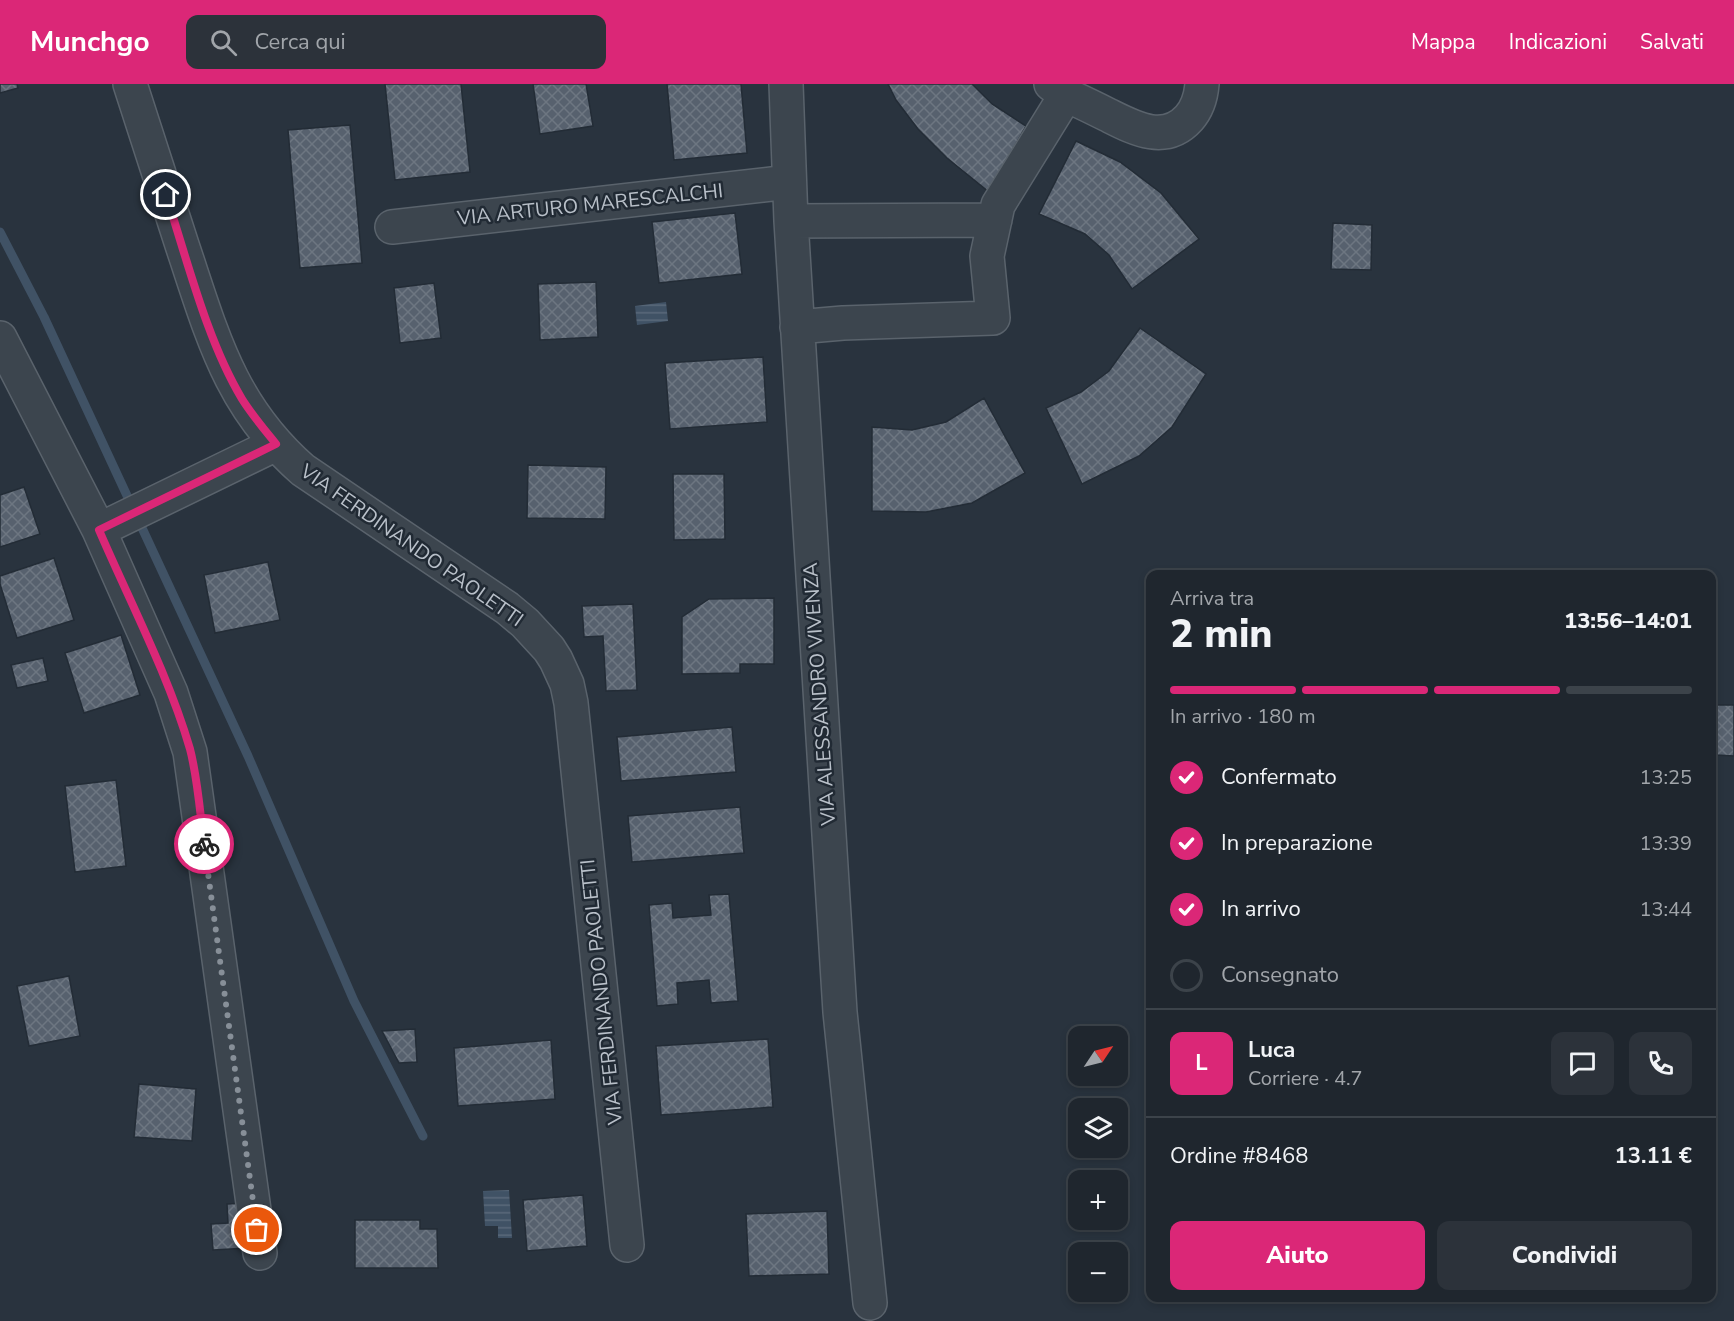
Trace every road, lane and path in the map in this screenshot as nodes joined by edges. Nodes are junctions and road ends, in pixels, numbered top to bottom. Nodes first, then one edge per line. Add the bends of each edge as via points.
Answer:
1 (130, 84) edge
2 (786, 84) edge
3 (1202, 84) edge
4 (1058, 89) edge
5 (789, 182) junction
6 (995, 220) junction
7 (791, 221) junction
8 (392, 226) dead end
9 (797, 327) junction
10 (0, 338) edge
11 (276, 444) junction
12 (109, 525) junction
13 (627, 1245) dead end
14 (260, 1253) dead end
15 (870, 1303) dead end

1 - 11 street, VIA FERDINANDO PAOLETTI via 220,354 241,398
2 - 5 street, VIA ALESSANDRO VIVENZA
3 - 4 street via 1193,113 1177,128 1158,133 1133,128
4 - 6 street via 998,205
5 - 7 street, VIA ALESSANDRO VIVENZA
5 - 8 street, VIA ARTURO MARESCALCHI
6 - 7 street
6 - 9 street via 987,256 993,318
7 - 9 street, VIA ALESSANDRO VIVENZA
9 - 15 street, VIA ALESSANDRO VIVENZA via 840,1012
10 - 12 street
11 - 12 street
11 - 13 street, VIA FERDINANDO PAOLETTI via 303,470 512,612 541,640 562,671 572,703
12 - 14 street via 190,752

